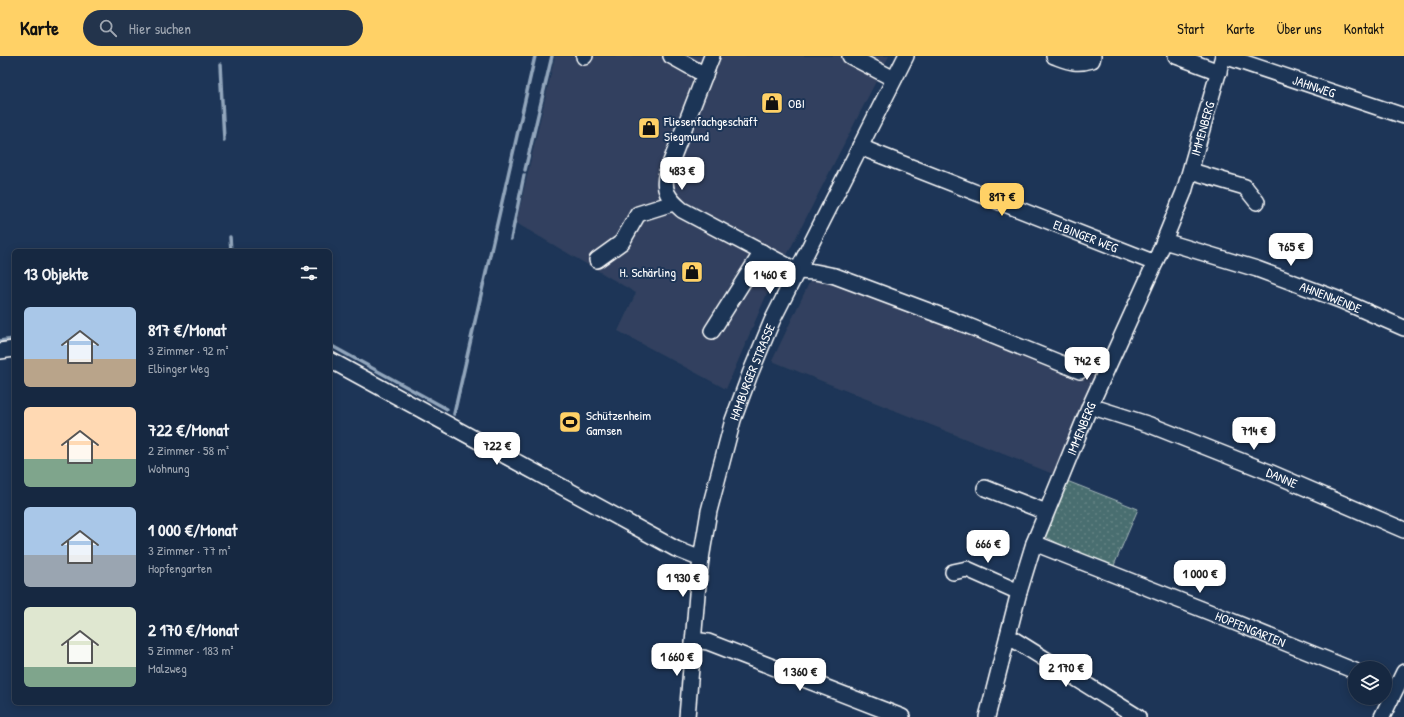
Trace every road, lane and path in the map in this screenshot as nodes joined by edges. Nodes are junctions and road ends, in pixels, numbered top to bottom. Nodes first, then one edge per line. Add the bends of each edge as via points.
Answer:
1 (670, 56) edge
2 (712, 56) edge
3 (850, 56) edge
4 (906, 56) edge
5 (1054, 56) edge
6 (1093, 56) edge
7 (1176, 56) edge
8 (1223, 56) edge
9 (1219, 72) junction
10 (705, 75) junction
11 (894, 79) junction
12 (1404, 116) edge
13 (860, 146) junction
14 (1190, 171) junction
15 (1257, 202) dead end
16 (673, 203) junction
17 (1164, 241) junction
18 (762, 252) junction
19 (597, 260) dead end
20 (1155, 263) junction
21 (797, 271) junction
22 (1404, 328) edge
23 (712, 331) dead end
24 (12, 349) edge
25 (0, 351) edge
26 (332, 361) edge
27 (1080, 371) dead end
28 (1090, 406) junction
29 (985, 488) dead end
30 (1046, 512) junction
31 (1404, 530) edge
32 (1034, 543) junction
33 (702, 559) junction
34 (953, 572) dead end
35 (1019, 592) junction
36 (1008, 636) junction
37 (694, 640) junction
38 (1348, 668) edge
39 (1404, 672) edge
40 (1392, 684) edge
41 (1385, 705) edge
42 (687, 717) edge
43 (902, 717) edge
44 (987, 717) edge
45 (1138, 717) edge
46 (1382, 717) edge

1 - 10 street
2 - 10 street
3 - 11 street
4 - 11 street, HAMBURGER STRASSE
5 - 6 street via 1074,63 1092,60
7 - 9 street
8 - 9 street, IMMENBERG
8 - 12 street, JAHNWEG
9 - 14 street, IMMENBERG
10 - 16 street via 666,172 664,183
11 - 13 street, HAMBURGER STRASSE
13 - 20 street, ELBINGER WEG
13 - 21 street, HAMBURGER STRASSE
14 - 15 street via 1245,187
14 - 17 street, IMMENBERG
16 - 18 street
16 - 19 street via 638,214 622,242
17 - 20 street, IMMENBERG
17 - 22 street, AHNENWENDE via 1257,269 1340,300
18 - 21 street
18 - 23 street
20 - 28 street, IMMENBERG
21 - 27 street via 836,276
21 - 33 street, HAMBURGER STRASSE via 772,321 733,420 709,510
24 - 25 street
26 - 33 street via 676,549
28 - 30 street, IMMENBERG
28 - 31 street, DANNE via 1150,425 1255,466
29 - 30 street
30 - 32 street, IMMENBERG
32 - 35 street, IMMENBERG
32 - 38 street, HOPFENGARTEN
33 - 37 street, HAMBURGER STRASSE
34 - 35 street via 967,569
35 - 36 street, IMMENBERG
36 - 44 street, IMMENBERG
36 - 45 street
37 - 42 street, HAMBURGER STRASSE
37 - 43 street via 708,642
39 - 40 street
41 - 46 street

